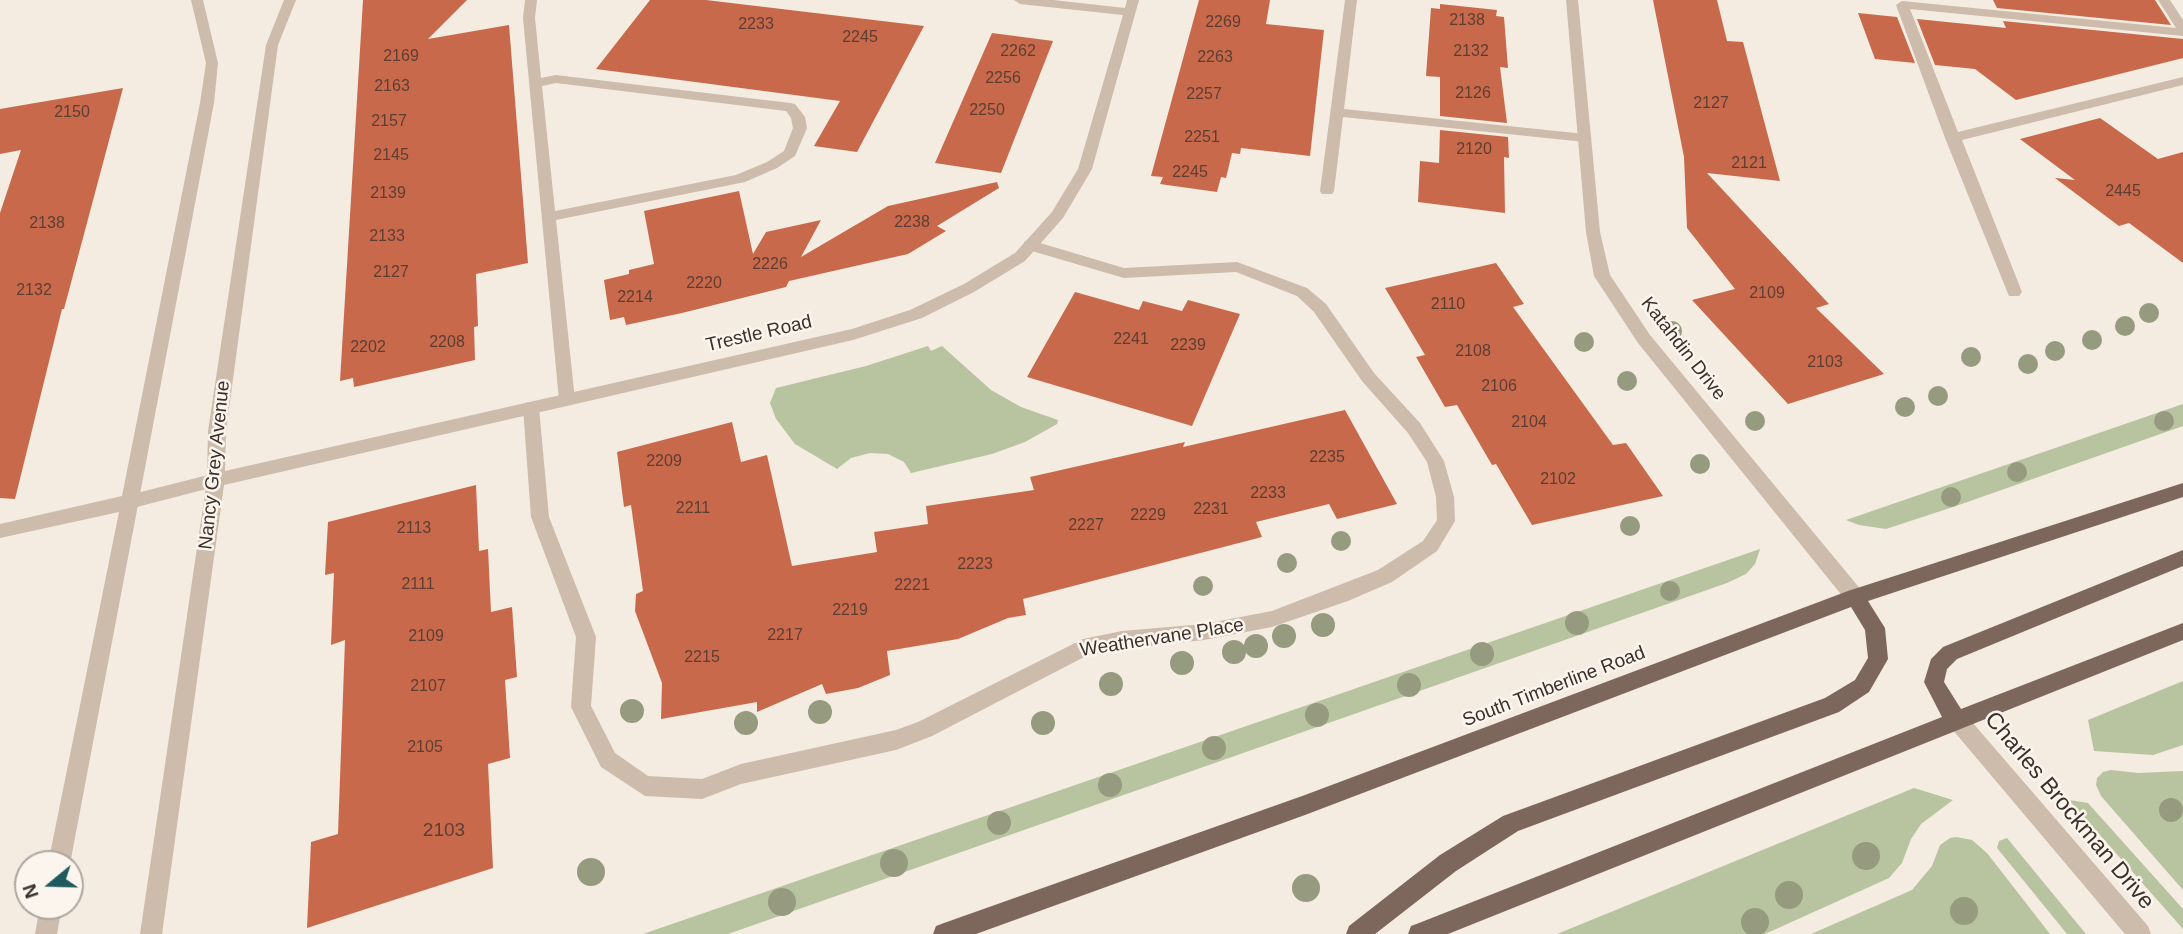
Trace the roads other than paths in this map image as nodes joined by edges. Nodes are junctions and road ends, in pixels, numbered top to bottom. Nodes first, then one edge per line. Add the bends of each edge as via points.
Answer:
1 (197, 0) edge
2 (290, 0) edge
3 (531, 0) edge
4 (1020, 0) edge
5 (1351, 0) edge
6 (1572, 0) edge
7 (2164, 0) edge
8 (1131, 6) edge
9 (2183, 31) edge
10 (2183, 81) edge
11 (536, 83) junction
12 (1337, 112) junction
13 (1585, 138) junction
14 (1952, 138) junction
15 (1327, 191) dead end
16 (549, 217) junction
17 (1030, 245) junction
18 (2014, 292) dead end
19 (568, 400) junction
20 (531, 408) junction
21 (216, 480) junction
22 (2183, 490) edge
23 (129, 502) junction
24 (0, 531) edge
25 (2183, 558) edge
26 (1855, 597) junction
27 (2183, 631) edge
28 (1959, 722) junction
29 (63, 850) edge
30 (151, 934) edge
31 (944, 934) edge
32 (1357, 934) edge
33 (1419, 934) edge
34 (2140, 934) edge

1 - 23 street via 212,63 207,103
2 - 21 street, Nancy Grey Avenue via 272,45 217,431
3 - 11 street
4 - 8 street
5 - 12 street
6 - 13 street, Katahdin Drive
7 - 9 street
8 - 17 street, Trestle Road via 1085,169 1058,215
9 - 14 street via 1902,5
10 - 14 street
11 - 16 street
11 - 16 street via 556,79 790,107 800,128 790,153 740,179
12 - 13 street
12 - 15 street
13 - 26 street, Katahdin Drive via 1593,232 1602,276 1644,339
14 - 18 street
16 - 19 street
17 - 19 street, Trestle Road via 1020,257 969,288 916,314 853,334
17 - 20 street, Weathervane Place via 1124,273 1237,267 1302,292 1320,308 1368,377 1414,428 1434,461 1446,497 1446,522 1430,546 1385,576 1272,619 1083,648 896,740 741,774 702,789 645,786 608,760 581,707 586,637 540,517
19 - 20 street, Trestle Road
20 - 21 street, Trestle Road
21 - 23 street, Trestle Road
21 - 30 street, Nancy Grey Avenue
22 - 26 main road, South Timberline Road
23 - 24 street, Trestle Road
23 - 29 street
25 - 28 main road via 1950,653 1938,665 1934,682
26 - 31 main road, South Timberline Road via 1317,800
26 - 32 main road via 1875,628 1878,659 1862,686 1832,705 1511,824 1448,863
27 - 28 main road
28 - 33 main road
28 - 34 street, Charles Brockman Drive

